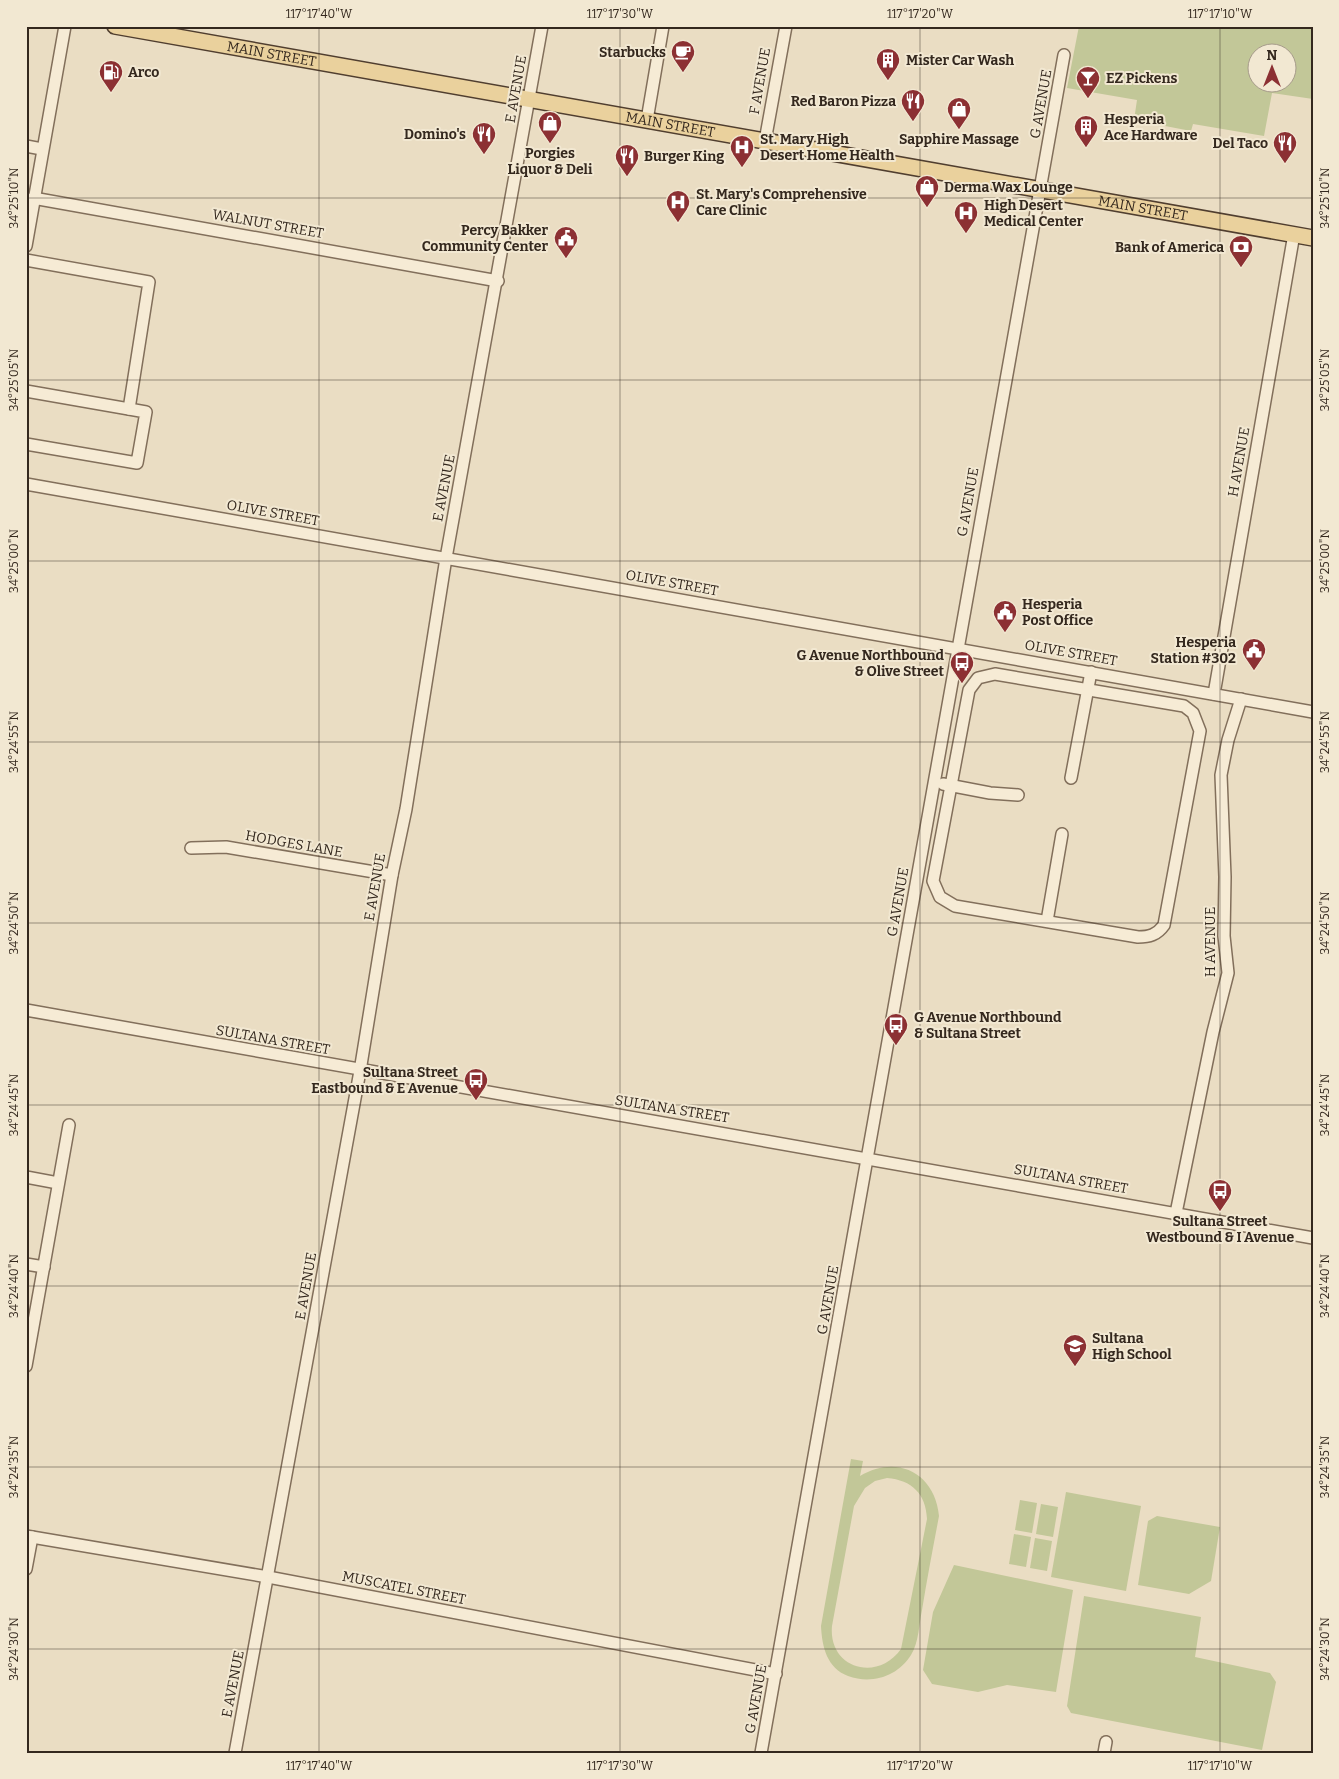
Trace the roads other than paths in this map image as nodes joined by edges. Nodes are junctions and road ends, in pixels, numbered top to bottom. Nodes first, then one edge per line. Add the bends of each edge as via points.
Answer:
1 (65, 26) edge
2 (116, 26) edge
3 (542, 26) edge
4 (663, 26) edge
5 (786, 26) edge
6 (1064, 55) dead end
7 (529, 99) junction
8 (647, 120) junction
9 (765, 141) junction
10 (26, 146) edge
11 (42, 148) junction
12 (1040, 191) junction
13 (33, 198) junction
14 (1294, 234) junction
15 (1313, 238) edge
16 (26, 246) edge
17 (26, 260) edge
18 (498, 281) junction
19 (26, 391) edge
20 (129, 409) junction
21 (26, 444) edge
22 (26, 484) edge
23 (446, 558) junction
24 (957, 648) junction
25 (1091, 672) junction
26 (1088, 690) junction
27 (1214, 694) junction
28 (1241, 699) junction
29 (1313, 712) edge
30 (1071, 778) dead end
31 (934, 782) junction
32 (951, 786) junction
33 (1018, 795) dead end
34 (1062, 834) dead end
35 (191, 848) dead end
36 (392, 876) junction
37 (1047, 921) junction
38 (26, 1010) edge
39 (360, 1071) junction
40 (69, 1124) dead end
41 (868, 1157) junction
42 (26, 1177) edge
43 (58, 1183) junction
44 (1176, 1213) junction
45 (1313, 1238) edge
46 (26, 1264) edge
47 (44, 1267) junction
48 (31, 1311) edge
49 (26, 1366) edge
50 (29, 1537) edge
51 (26, 1569) edge
52 (268, 1577) junction
53 (776, 1674) junction
54 (235, 1753) edge
55 (761, 1753) edge

1 - 11 street
2 - 7 main road, MAIN STREET
3 - 7 street, E AVENUE
4 - 8 street
5 - 9 street, F AVENUE
6 - 12 street, G AVENUE
7 - 8 main road, MAIN STREET
7 - 18 street, E AVENUE
8 - 9 main road, MAIN STREET
9 - 12 main road, MAIN STREET
10 - 11 street
11 - 13 street
12 - 14 main road, MAIN STREET
12 - 24 street, G AVENUE
13 - 16 street
13 - 18 street, WALNUT STREET
14 - 15 main road, MAIN STREET
14 - 27 street, H AVENUE
17 - 20 street via 149,282
18 - 23 street, E AVENUE
19 - 20 street
20 - 21 street via 146,412 137,464
22 - 23 street, OLIVE STREET
23 - 24 street, OLIVE STREET
23 - 36 street, E AVENUE via 406,810
24 - 25 street, OLIVE STREET
24 - 31 street, G AVENUE
25 - 26 street
25 - 27 street, OLIVE STREET
26 - 30 street
26 - 32 street via 995,674 978,678 969,690
26 - 37 street via 1184,706 1193,713 1200,731 1164,926 1158,933 1138,937
27 - 28 street, OLIVE STREET
28 - 29 street, OLIVE STREET
28 - 44 street, H AVENUE via 1228,740 1222,775 1224,936 1228,973
31 - 32 street
31 - 41 street, G AVENUE
32 - 33 street
32 - 37 street via 933,881 940,897 955,906
34 - 37 street
35 - 36 street, HODGES LANE via 226,847
36 - 39 street, E AVENUE
38 - 39 street, SULTANA STREET
39 - 41 street, SULTANA STREET
39 - 52 street, E AVENUE
40 - 43 street
41 - 44 street, SULTANA STREET
41 - 53 street, G AVENUE
42 - 43 street
43 - 47 street
44 - 45 street, SULTANA STREET
46 - 47 street
47 - 48 street
48 - 49 street
50 - 51 street
50 - 52 street, MUSCATEL STREET
52 - 53 street, MUSCATEL STREET
52 - 54 street, E AVENUE
53 - 55 street, G AVENUE

